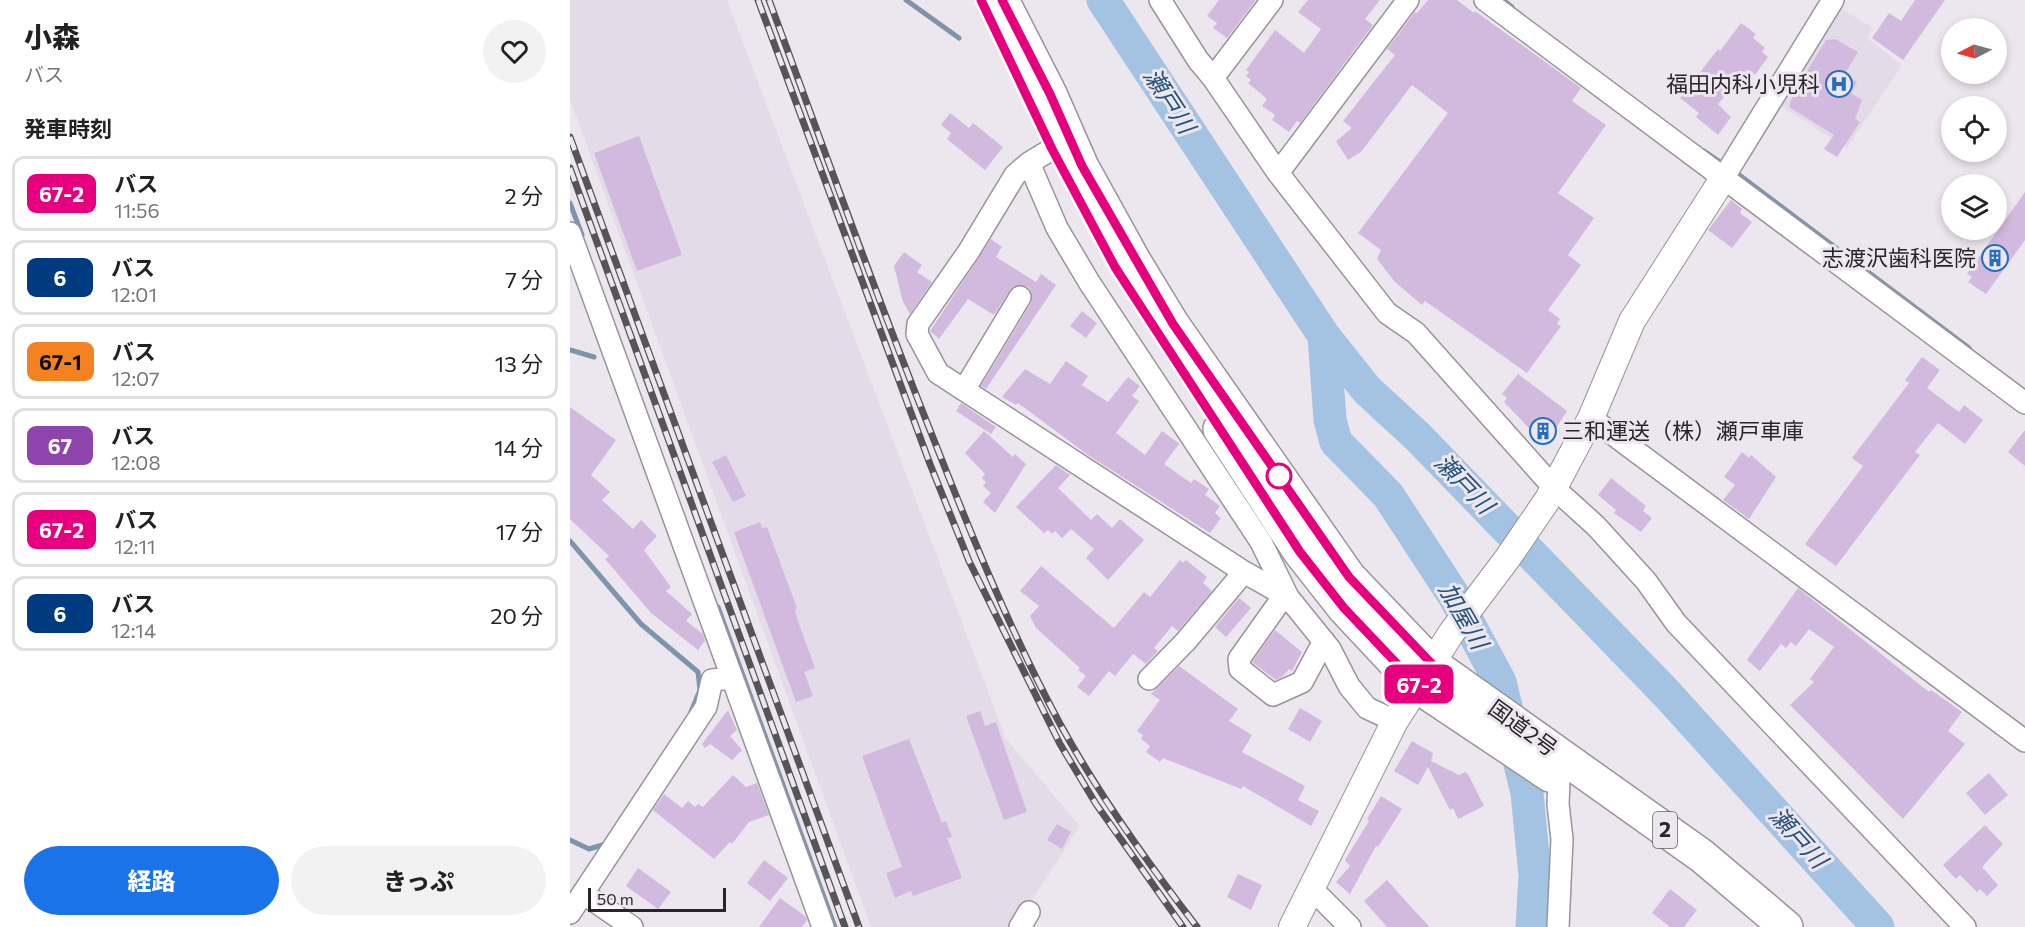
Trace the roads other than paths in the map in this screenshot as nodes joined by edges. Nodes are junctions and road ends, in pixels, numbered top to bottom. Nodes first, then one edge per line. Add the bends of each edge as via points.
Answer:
1 (981, 0) edge
2 (1002, 0) edge
3 (1160, 0) edge
4 (1272, 0) edge
5 (1408, 0) edge
6 (1485, 0) edge
7 (1833, 0) edge
8 (1213, 78) junction
9 (1041, 156) junction
10 (1728, 171) junction
11 (1278, 173) junction
12 (570, 233) edge
13 (1020, 297) dead end
14 (964, 390) junction
15 (2025, 403) edge
16 (1591, 418) junction
17 (1551, 493) junction
18 (1272, 534) junction
19 (1244, 572) junction
20 (1288, 597) junction
21 (1324, 641) junction
22 (1425, 675) junction
23 (732, 678) junction
24 (1149, 679) dead end
25 (1395, 721) junction
26 (2022, 732) edge
27 (1546, 764) junction
28 (1313, 890) junction
29 (583, 893) junction
30 (570, 913) edge
31 (632, 927) edge
32 (823, 927) edge
33 (1292, 927) edge
34 (1350, 927) edge
35 (1558, 927) edge
36 (1757, 927) edge
37 (1786, 927) edge
38 (1965, 927) edge

1 - 9 highway, 国道2号 / 2
2 - 22 highway, 国道2号 / 2 via 1082,166 1173,324 1349,577
3 - 8 street
4 - 8 street
5 - 11 street
6 - 10 street
7 - 10 street
8 - 11 street
9 - 14 street via 1015,175 918,324 917,334 938,373
9 - 18 highway, 国道2号 / 2 via 1115,267
10 - 15 street
10 - 16 street via 1632,321
11 - 17 street via 1387,313 1416,333
12 - 23 street
13 - 14 street
14 - 19 street
16 - 17 street
16 - 26 street
17 - 22 street
17 - 38 street via 1596,526 1646,581 1676,623
18 - 20 street
18 - 22 highway, 国道2号 / 2 via 1344,608
19 - 20 street
19 - 24 street
20 - 21 street
20 - 21 street via 1278,604 1239,659 1240,669 1273,695 1302,682
21 - 25 street via 1348,686 1368,708
22 - 25 street
22 - 27 highway, 国道2号 / 2 via 1491,735
22 - 27 highway, 国道2号 / 2 via 1486,702
23 - 29 street via 712,680 706,707
23 - 32 street
25 - 28 street
27 - 35 street via 1558,804 1562,839
27 - 36 highway, 国道2号 / 2 via 1684,866
27 - 37 highway, 国道2号 / 2 via 1702,856
28 - 33 street
28 - 34 street
29 - 30 street
29 - 31 street

